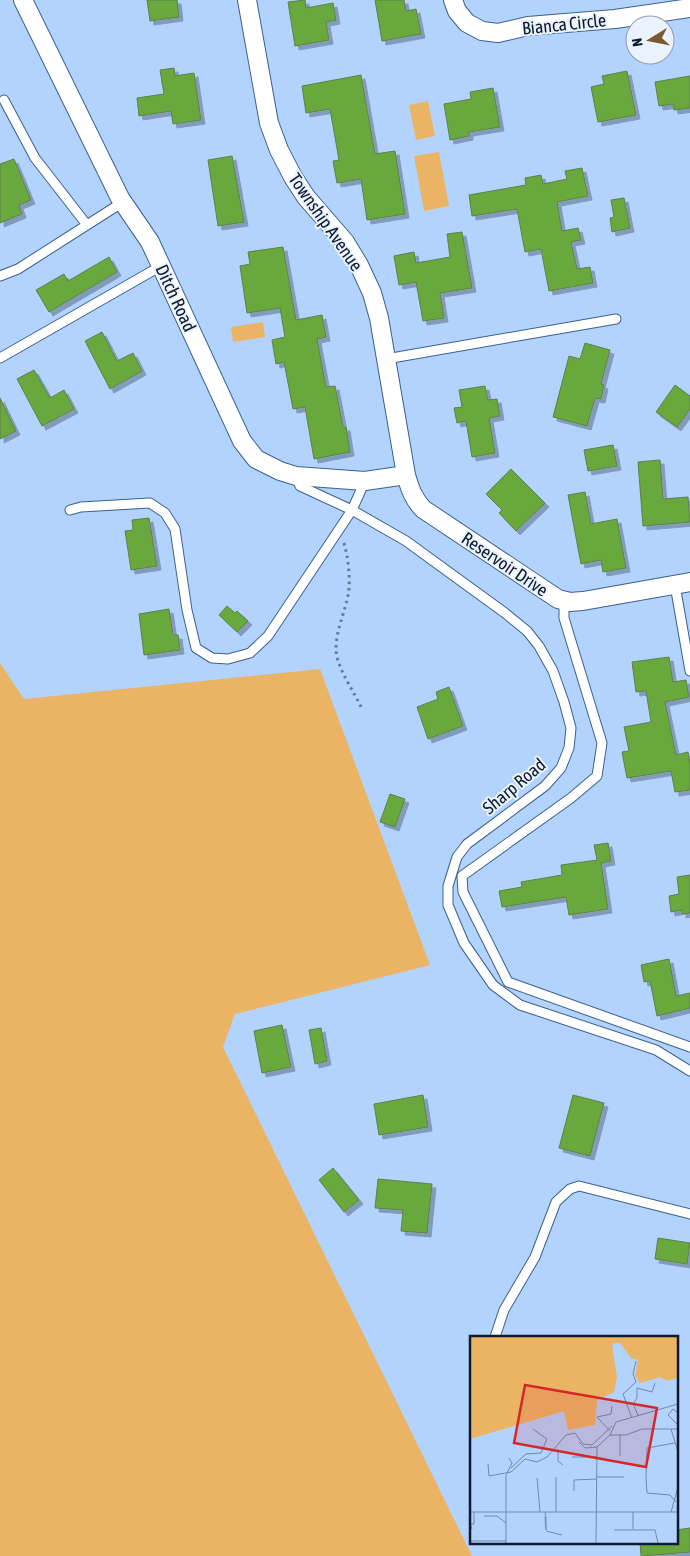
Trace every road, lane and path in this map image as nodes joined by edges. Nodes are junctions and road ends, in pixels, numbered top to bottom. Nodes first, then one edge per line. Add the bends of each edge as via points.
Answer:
1 (23, 0) edge
2 (247, 0) edge
3 (453, 0) edge
4 (690, 8) edge
5 (4, 100) dead end
6 (123, 202) junction
7 (87, 225) junction
8 (161, 266) junction
9 (0, 276) edge
10 (616, 318) dead end
11 (0, 358) edge
12 (386, 360) junction
13 (406, 475) junction
14 (296, 476) junction
15 (365, 481) junction
16 (70, 510) dead end
17 (352, 510) junction
18 (340, 528) junction
19 (683, 584) edge
20 (564, 601) junction
21 (690, 671) edge
22 (362, 709) dead end
23 (690, 1047) edge
24 (690, 1072) edge
25 (690, 1214) edge
26 (496, 1336) edge

1 - 6 street, Ditch Road
2 - 12 street, Township Avenue via 269,123 279,150 306,197 345,242 359,265 372,293
3 - 4 street, Bianca Circle via 467,23 482,31 498,33 528,26 614,19
5 - 7 lane via 36,158
6 - 7 lane
6 - 8 street, Ditch Road via 150,242
7 - 9 lane via 18,269
8 - 11 lane
8 - 14 street, Ditch Road via 242,441 256,459
10 - 12 lane
12 - 13 street, Township Avenue
13 - 15 street, Ditch Road
13 - 20 street, Reservoir Drive via 415,501 424,509 547,593
14 - 15 street, Ditch Road
14 - 17 lane, Sharp Road via 300,486
15 - 17 lane
16 - 18 lane via 150,503 165,513 175,529 196,648 212,658 228,659 250,652 268,636
17 - 18 lane
17 - 24 lane, Sharp Road via 406,541 527,631 553,671 571,728 569,748 560,768 545,786 467,844 457,857 448,886 448,905 464,943 493,985 520,1005 656,1050
18 - 22 path via 347,553 349,589 336,651 344,678
19 - 20 street, Reservoir Drive via 582,601
19 - 21 lane
20 - 23 lane via 564,618 602,743 597,776 462,876 463,892 508,982
25 - 26 lane via 579,1186 570,1189 556,1202 535,1257 504,1310

